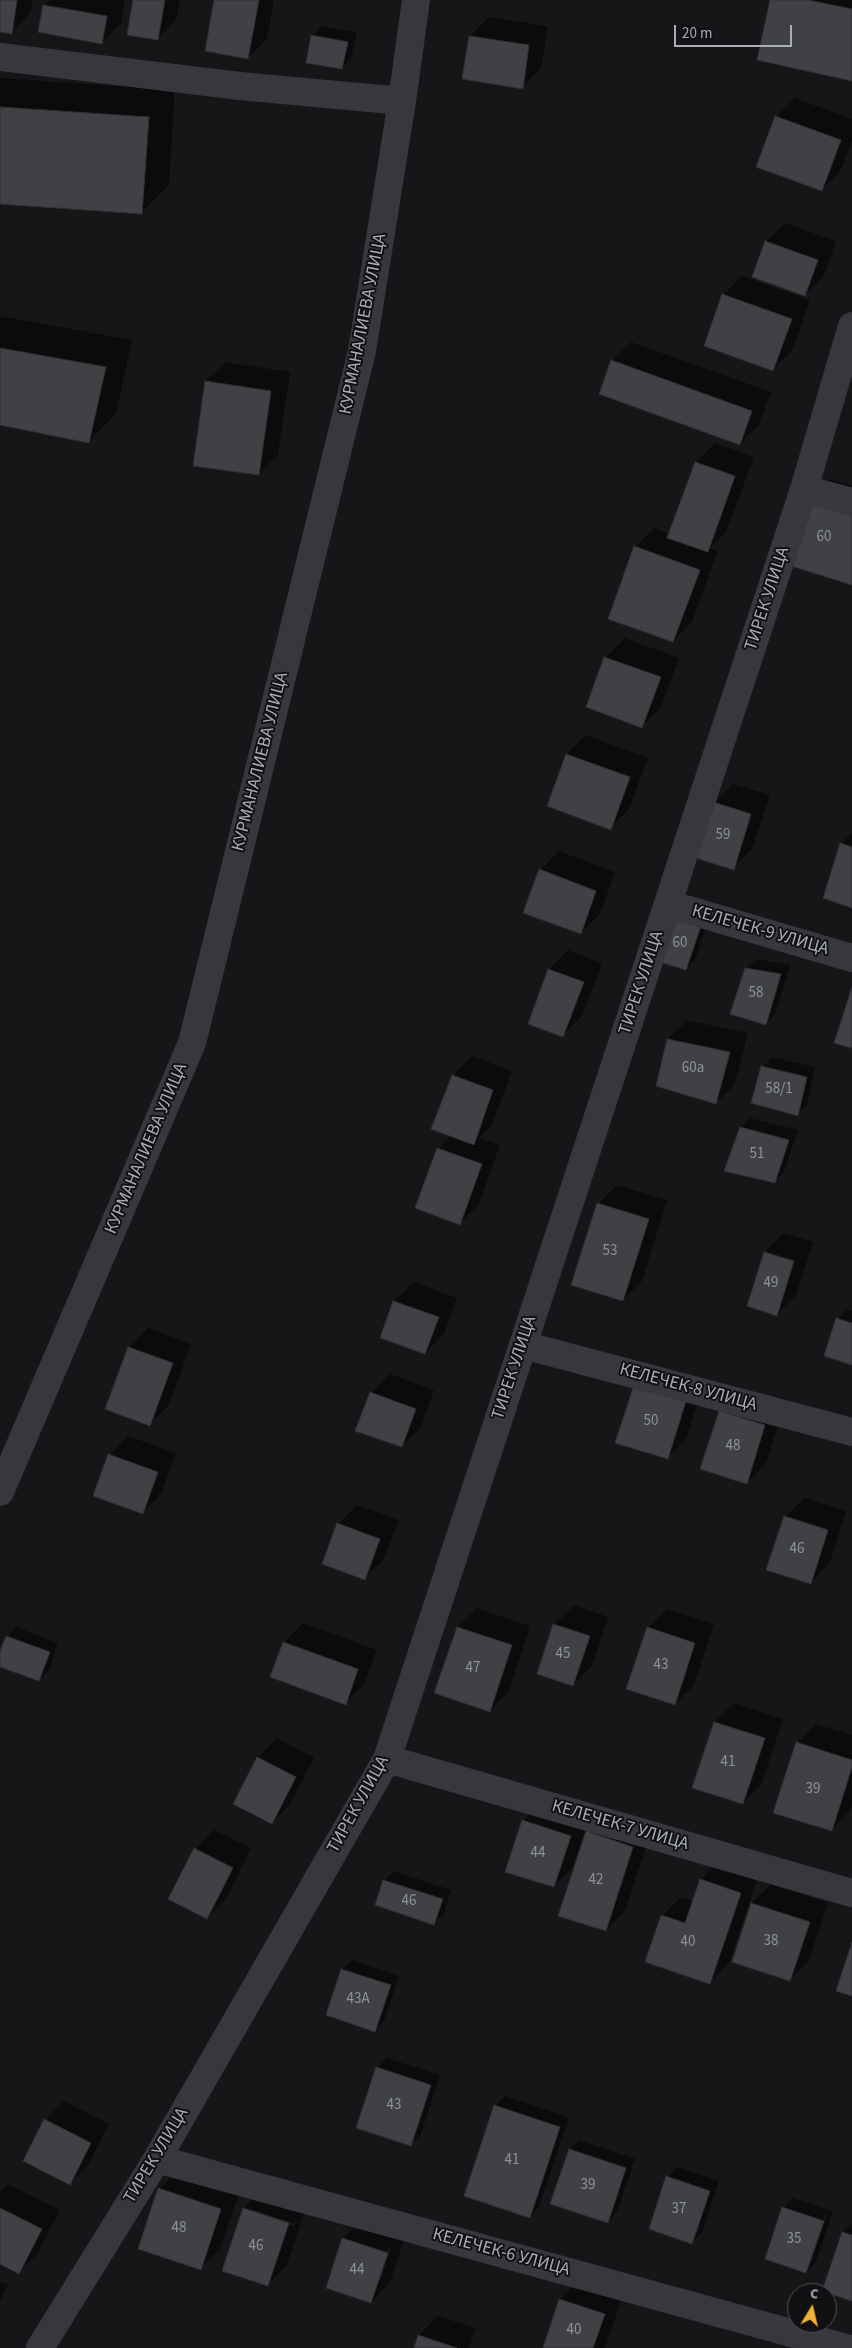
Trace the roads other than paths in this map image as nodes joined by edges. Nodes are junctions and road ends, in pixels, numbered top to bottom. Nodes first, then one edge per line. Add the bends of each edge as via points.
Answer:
1 (416, 0) edge
2 (0, 57) edge
3 (402, 101) junction
4 (852, 326) edge
5 (804, 489) junction
6 (852, 502) edge
7 (668, 904) junction
8 (852, 958) edge
9 (523, 1344) junction
10 (852, 1432) edge
11 (0, 1492) edge
12 (387, 1759) junction
13 (852, 1893) edge
14 (157, 2159) junction
15 (40, 2348) edge
16 (846, 2348) edge

1 - 3 street, КУРМАНАЛИЕВА УЛИЦА
2 - 3 street via 240,86
3 - 11 street, КУРМАНАЛИЕВА УЛИЦА via 362,351 192,1043
4 - 5 street, ТИРЕК УЛИЦА
5 - 6 street
5 - 7 street, ТИРЕК УЛИЦА
7 - 8 street, КЕЛЕЧЕК-9 УЛИЦА
7 - 9 street, ТИРЕК УЛИЦА
9 - 10 street, КЕЛЕЧЕК-8 УЛИЦА
9 - 12 street, ТИРЕК УЛИЦА
12 - 13 street, КЕЛЕЧЕК-7 УЛИЦА
12 - 14 street, ТИРЕК УЛИЦА
14 - 15 street, ТИРЕК УЛИЦА
14 - 16 street, КЕЛЕЧЕК-6 УЛИЦА

